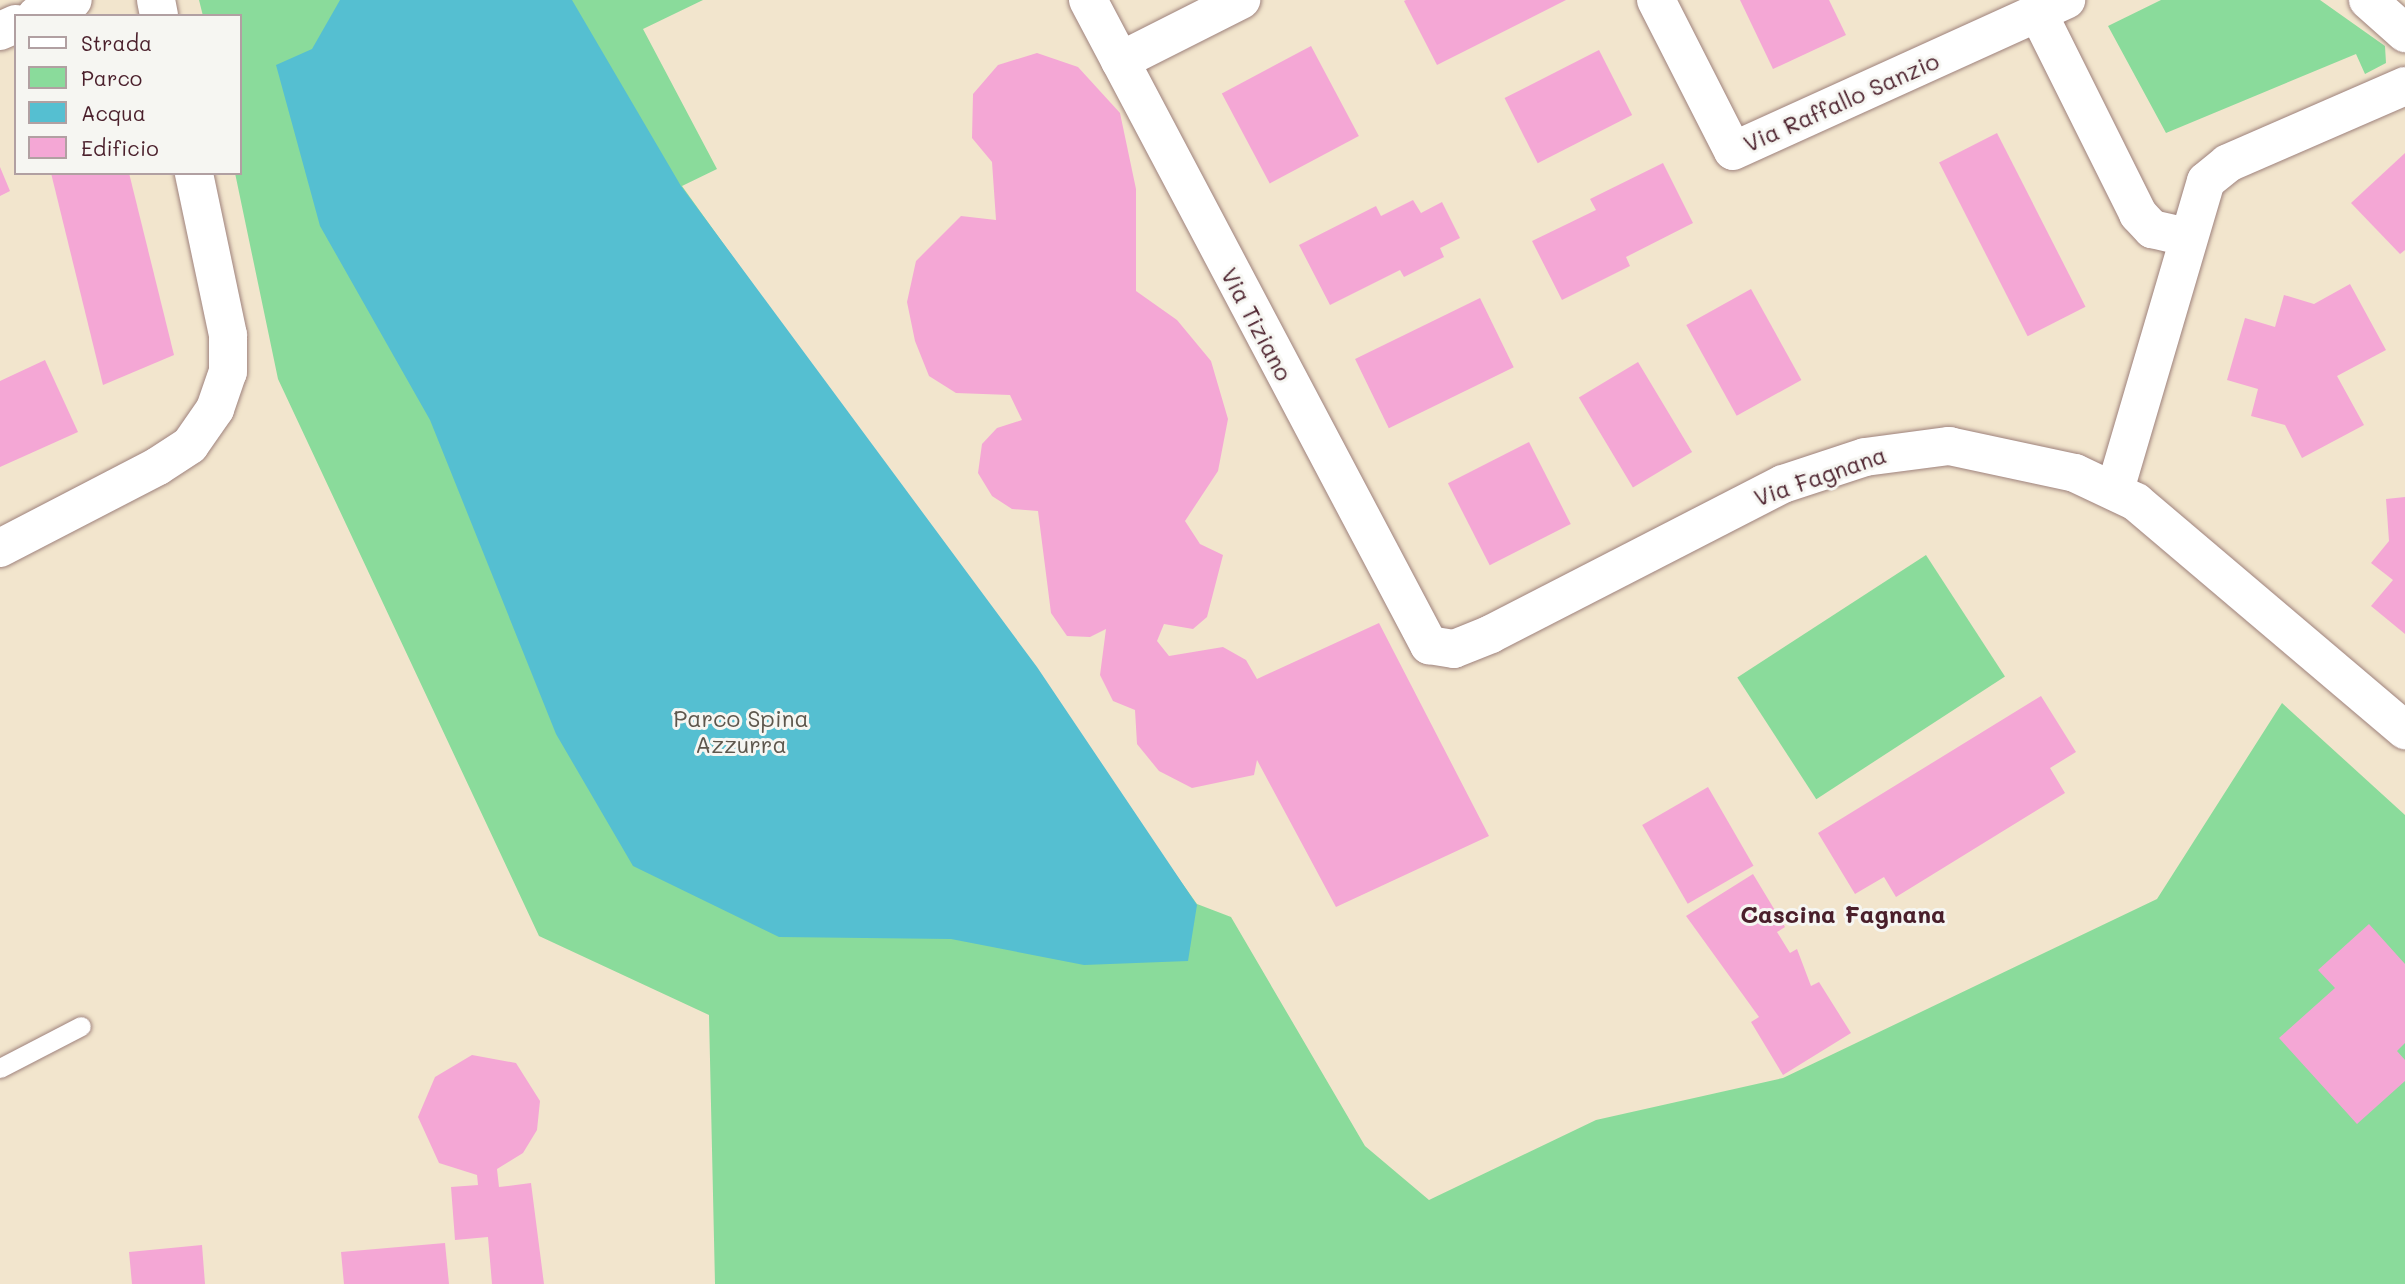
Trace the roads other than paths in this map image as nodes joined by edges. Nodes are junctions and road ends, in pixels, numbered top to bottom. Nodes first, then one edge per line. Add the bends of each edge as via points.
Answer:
1 (73, 0) edge
2 (1088, 0) edge
3 (1241, 0) edge
4 (1656, 0) edge
5 (2368, 0) edge
6 (2052, 6) edge
7 (41, 14) edge
8 (2405, 33) edge
9 (1120, 61) junction
10 (2405, 86) edge
11 (194, 175) edge
12 (2186, 237) junction
13 (2115, 490) junction
14 (0, 548) edge
15 (1429, 645) joint
16 (2405, 730) edge
17 (80, 1026) dead end
18 (0, 1068) edge

1 - 7 street
2 - 9 street, Via Tiziano
3 - 9 street
4 - 6 street, Via Raffallo Sanzio via 1733,151
5 - 8 street
6 - 12 street via 2138,214 2152,229
9 - 15 street, Via Tiziano
10 - 12 street via 2228,163 2207,181
11 - 14 street via 228,335 228,372 215,408 190,445 158,466
12 - 13 street
13 - 15 street, Via Fagnana via 2023,458 1959,447 1865,457 1733,507 1491,634 1454,649
13 - 16 street, Via Fagnana via 2159,518
17 - 18 lane

